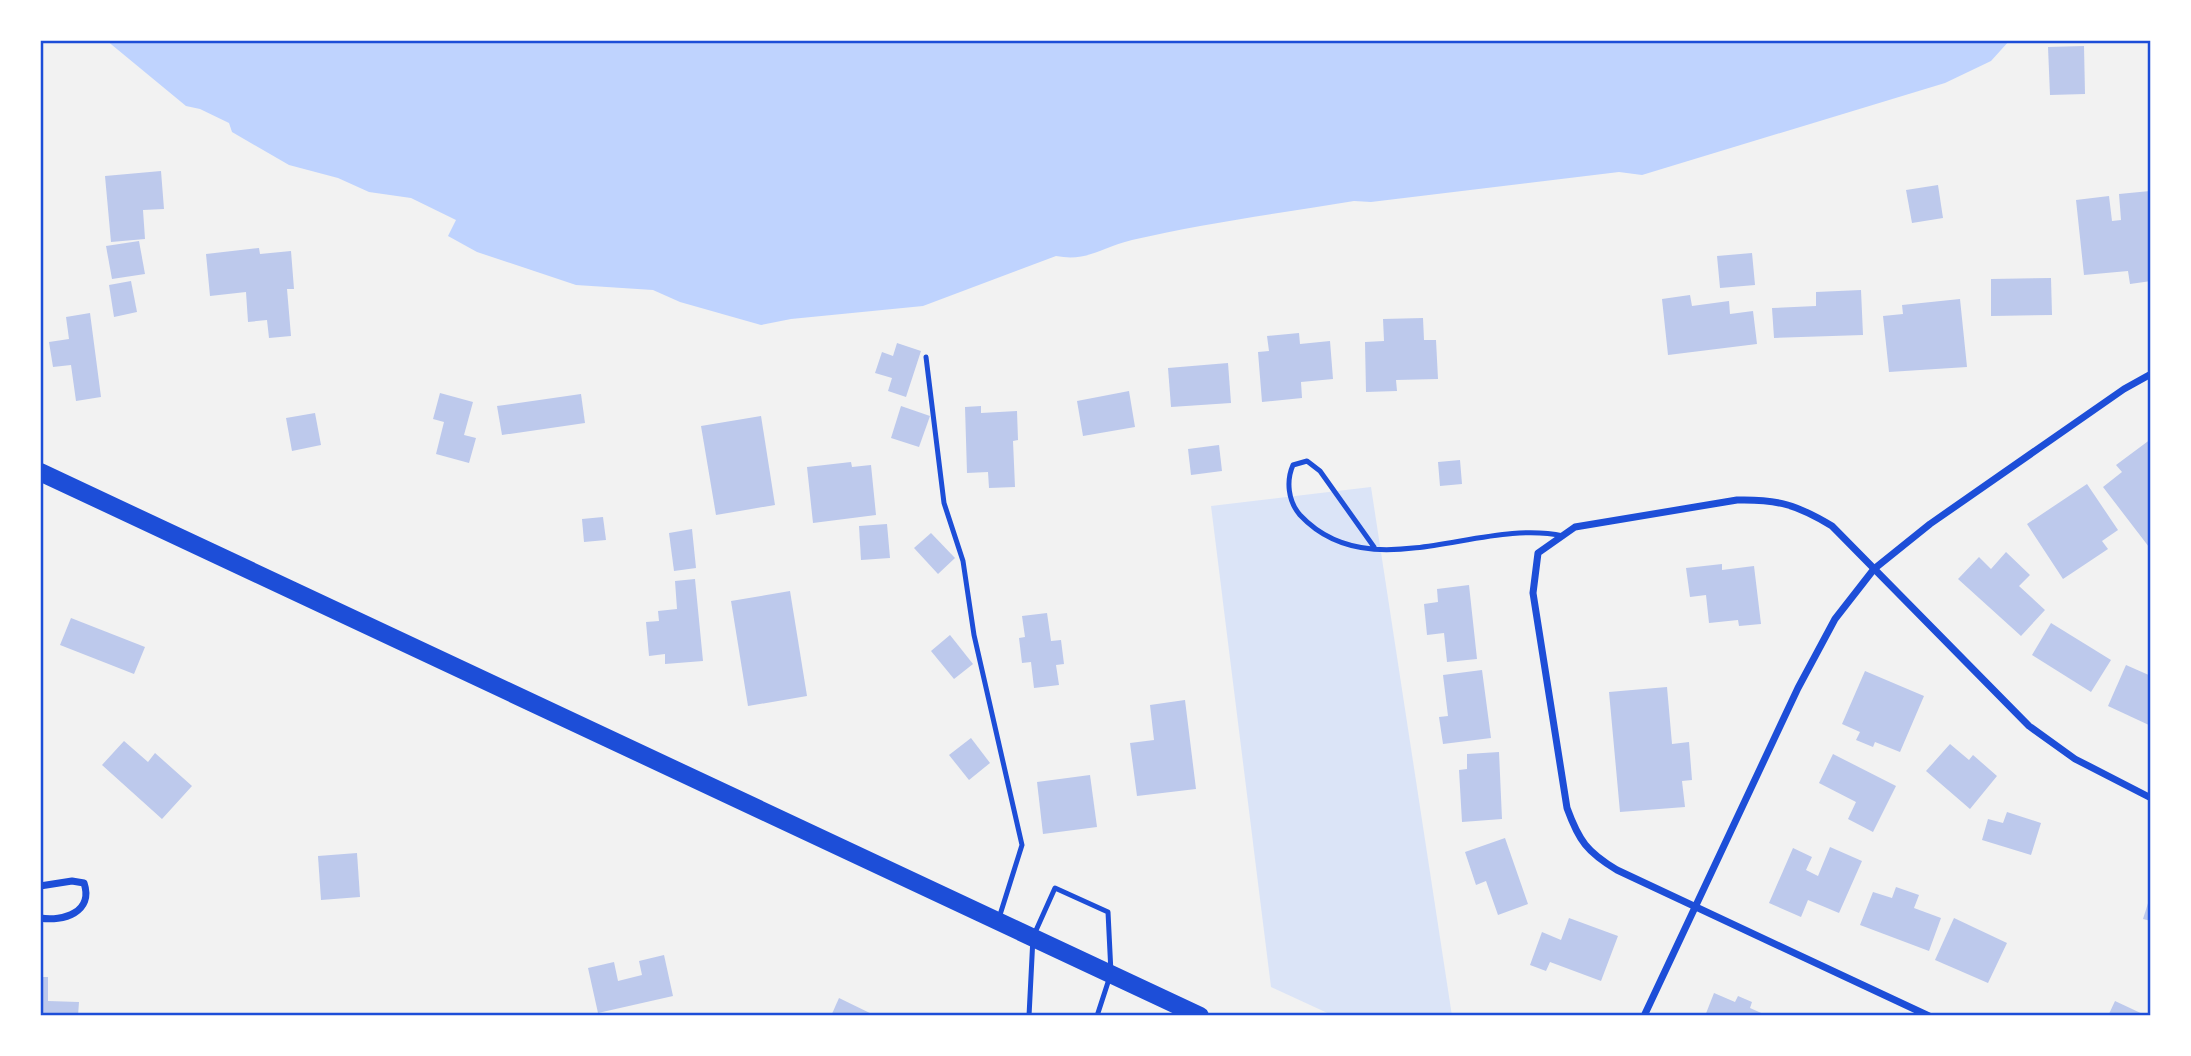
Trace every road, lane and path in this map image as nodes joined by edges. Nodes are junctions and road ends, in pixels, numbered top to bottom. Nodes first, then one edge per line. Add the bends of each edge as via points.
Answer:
1 (926, 358) dead end
2 (2151, 374) edge
3 (40, 472) edge
4 (1563, 536) junction
5 (1374, 547) junction
6 (1874, 569) junction
7 (2151, 798) edge
8 (40, 886) edge
9 (1696, 907) junction
10 (40, 918) edge
11 (998, 920) junction
12 (1033, 937) junction
13 (1111, 973) junction
14 (1029, 1016) edge
15 (1097, 1016) edge
16 (1200, 1016) edge
17 (1644, 1016) edge
18 (1929, 1016) edge

1 - 11 lane via 944,503 963,561 974,635 1022,845
2 - 6 street via 1930,524
3 - 11 main road
4 - 5 lane via 1538,530 1417,549
4 - 6 street via 1575,527 1765,499 1799,506 1832,526
4 - 9 street via 1538,553 1533,593 1567,808 1577,835 1592,855
5 - 5 lane via 1345,544 1315,530 1296,511 1288,486 1293,464 1307,461 1320,471
6 - 7 street via 2029,726 2075,759
6 - 9 street via 1835,619 1798,688
8 - 10 street via 72,881 84,883 87,892 85,901 68,918
9 - 17 street
9 - 18 street
11 - 12 main road
12 - 13 main road
12 - 13 lane via 1055,888 1108,912
12 - 14 lane
13 - 15 lane
13 - 16 main road

